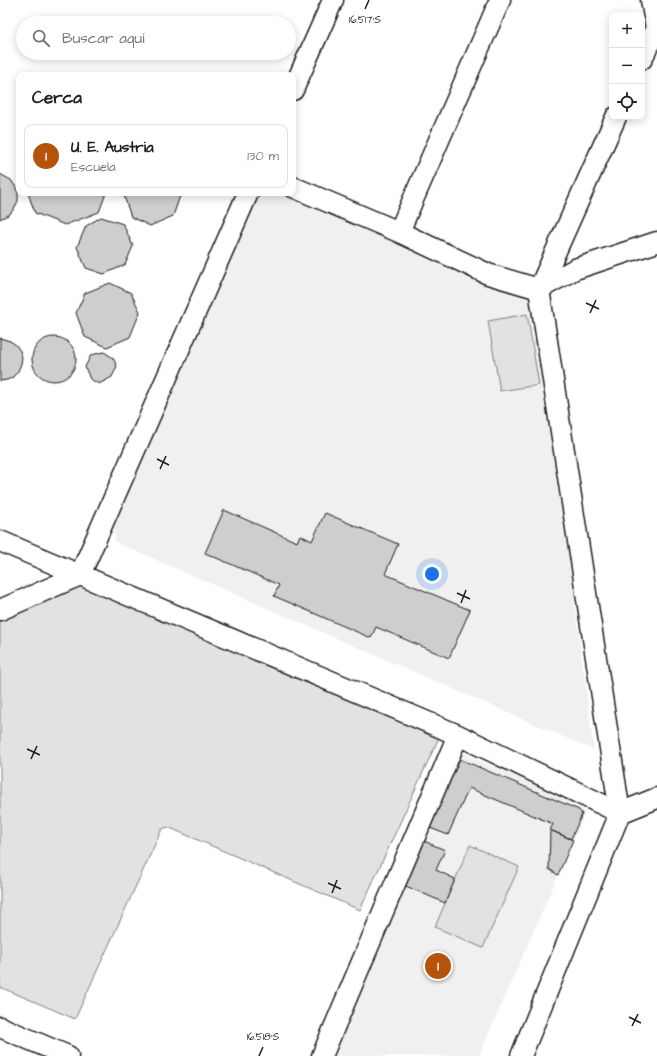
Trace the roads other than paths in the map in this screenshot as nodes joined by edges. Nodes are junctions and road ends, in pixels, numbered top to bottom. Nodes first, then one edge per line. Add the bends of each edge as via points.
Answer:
1 (333, 0) edge
2 (500, 0) edge
3 (651, 0) edge
4 (656, 32) edge
5 (645, 53) edge
6 (296, 83) edge
7 (615, 120) edge
8 (296, 188) edge
9 (247, 196) edge
10 (399, 232) junction
11 (657, 242) edge
12 (539, 289) junction
13 (0, 541) edge
14 (80, 575) junction
15 (0, 610) edge
16 (458, 735) junction
17 (657, 798) edge
18 (620, 813) junction
19 (0, 1027) edge
20 (68, 1056) edge
21 (322, 1056) edge
22 (521, 1056) edge

1 - 6 street
2 - 10 street
3 - 4 street
4 - 5 street
7 - 12 street
8 - 10 street
9 - 14 street
10 - 12 street via 488,274
11 - 12 street via 575,269
12 - 18 street
13 - 14 street
14 - 15 street
14 - 16 street
16 - 18 street
16 - 21 street
17 - 18 street
18 - 22 street
19 - 20 street

